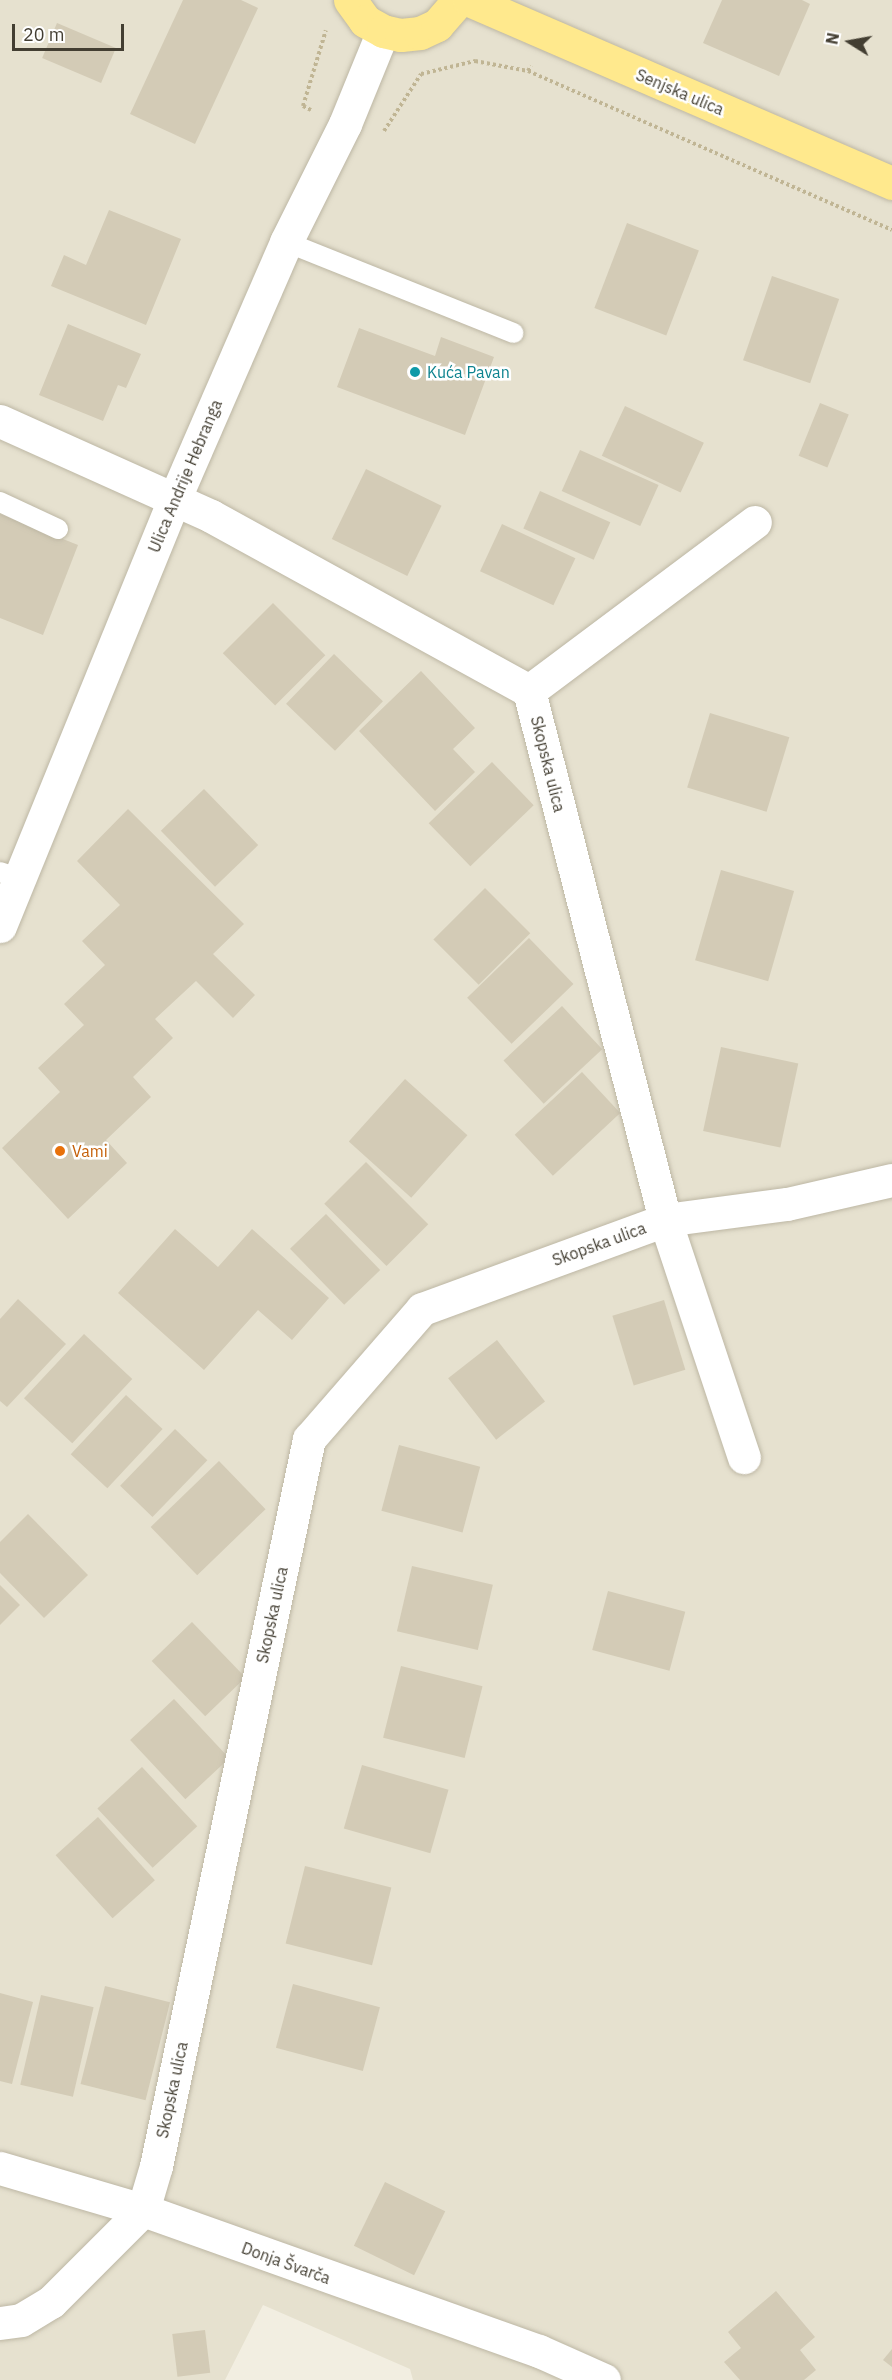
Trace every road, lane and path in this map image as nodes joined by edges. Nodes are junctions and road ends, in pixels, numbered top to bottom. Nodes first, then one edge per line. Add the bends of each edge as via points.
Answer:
1 (350, 0) edge
2 (459, 0) edge
3 (469, 0) edge
4 (324, 21) dead end
5 (382, 31) junction
6 (549, 36) junction
7 (528, 71) junction
8 (345, 124) junction
9 (892, 183) edge
10 (892, 230) edge
11 (286, 242) junction
12 (514, 333) dead end
13 (0, 421) edge
14 (174, 500) junction
15 (0, 502) edge
16 (755, 522) dead end
17 (58, 529) dead end
18 (530, 691) junction
19 (9, 875) edge
20 (0, 926) edge
21 (892, 1180) edge
22 (665, 1220) junction
23 (744, 1457) dead end
24 (0, 2168) edge
25 (143, 2210) junction
26 (0, 2323) edge
27 (604, 2380) edge

1 - 5 main road via 365,21
2 - 5 main road via 437,25 420,33
3 - 6 main road, Senjska ulica
4 - 8 path via 326,31 303,106
5 - 8 street, Ulica Andrije Hebranga
6 - 7 path
6 - 9 main road, Senjska ulica
7 - 8 path via 475,61 421,74 379,139
7 - 10 path
8 - 11 street, Ulica Andrije Hebranga
11 - 12 lane
11 - 14 street, Ulica Andrije Hebranga
13 - 14 street
14 - 18 street via 211,516
14 - 19 street, Ulica Andrije Hebranga
15 - 17 lane
16 - 18 street
18 - 22 street, Skopska ulica
19 - 20 street, Ulica Andrije Hebranga
21 - 22 street, Skopska ulica via 787,1204
22 - 23 street, Skopska ulica
22 - 25 street, Skopska ulica via 422,1309 309,1438 156,2166
24 - 25 street, Donja Švarča
25 - 26 street via 51,2302 21,2320
25 - 27 street, Donja Švarča via 539,2351

